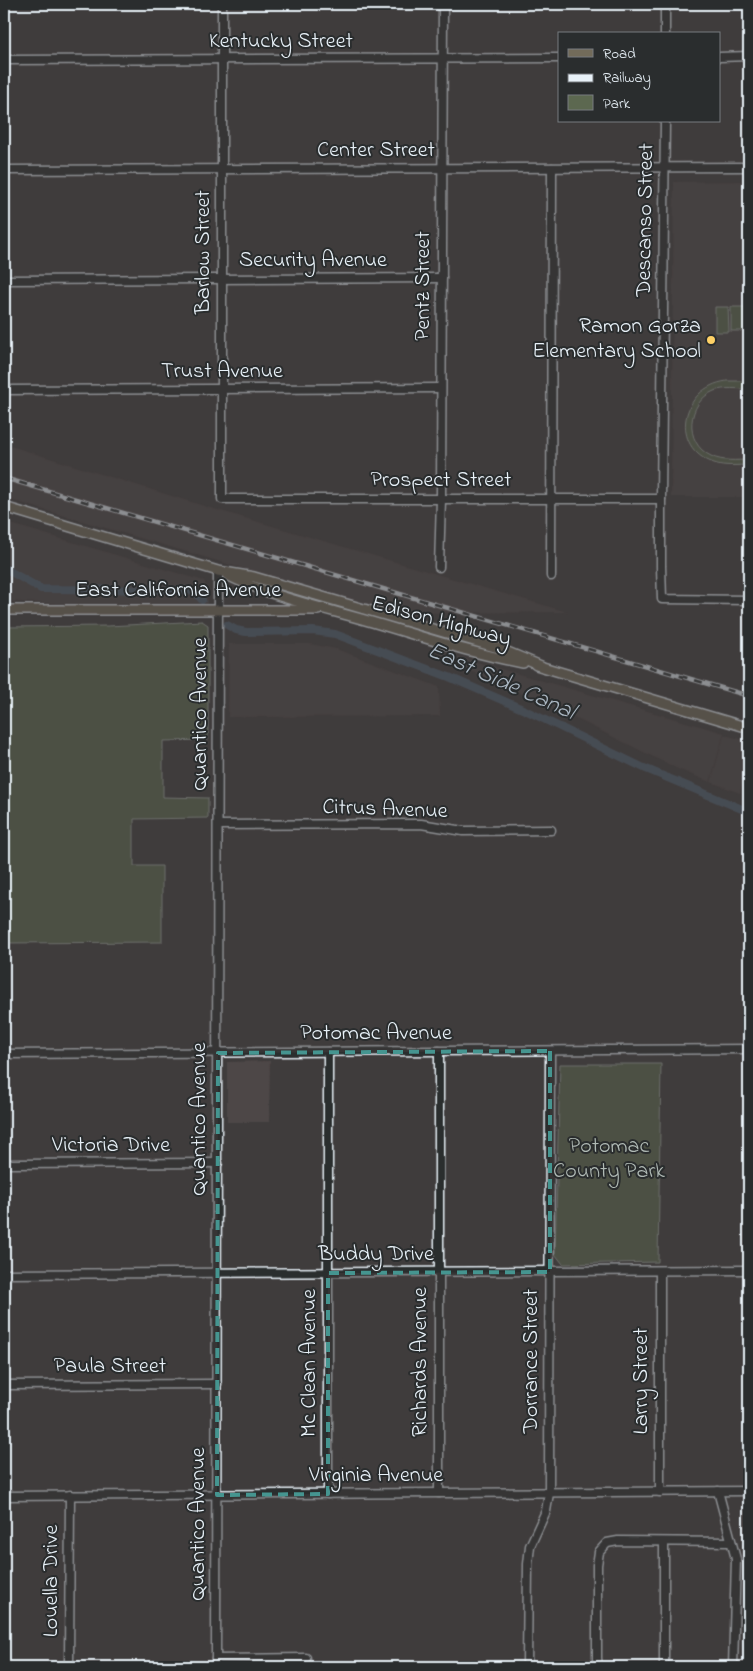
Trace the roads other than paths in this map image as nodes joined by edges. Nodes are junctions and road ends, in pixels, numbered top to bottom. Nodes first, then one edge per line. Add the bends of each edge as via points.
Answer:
1 (222, 4) edge
2 (443, 4) edge
3 (665, 4) edge
4 (665, 32) edge
5 (749, 56) edge
6 (720, 57) edge
7 (443, 58) junction
8 (558, 58) edge
9 (222, 59) junction
10 (4, 60) edge
11 (665, 122) edge
12 (664, 167) junction
13 (749, 167) edge
14 (442, 168) junction
15 (552, 168) junction
16 (221, 169) junction
17 (4, 170) edge
18 (442, 278) junction
19 (222, 279) junction
20 (4, 280) edge
21 (441, 388) junction
22 (222, 389) junction
23 (4, 390) edge
24 (441, 498) junction
25 (222, 499) joint
26 (552, 499) junction
27 (661, 499) junction
28 (4, 507) edge
29 (438, 567) dead end
30 (218, 571) junction
31 (551, 576) dead end
32 (749, 600) edge
33 (353, 606) junction
34 (4, 610) edge
35 (219, 610) junction
36 (328, 610) junction
37 (541, 666) junction
38 (749, 728) edge
39 (218, 825) junction
40 (551, 830) dead end
41 (749, 1049) edge
42 (439, 1051) junction
43 (550, 1051) junction
44 (218, 1052) junction
45 (328, 1052) junction
46 (4, 1054) edge
47 (218, 1163) junction
48 (4, 1164) edge
49 (749, 1270) edge
50 (660, 1271) junction
51 (439, 1272) junction
52 (550, 1272) junction
53 (328, 1273) junction
54 (4, 1274) edge
55 (217, 1274) junction
56 (217, 1384) junction
57 (4, 1385) edge
58 (749, 1491) edge
59 (660, 1492) junction
60 (718, 1492) junction
61 (438, 1493) junction
62 (549, 1493) junction
63 (217, 1494) junction
64 (328, 1494) junction
65 (70, 1495) junction
66 (4, 1496) edge
67 (664, 1542) junction
68 (731, 1542) junction
69 (306, 1658) dead end
70 (216, 1663) edge
71 (69, 1667) edge
72 (527, 1667) edge
73 (598, 1667) edge
74 (664, 1667) edge
75 (733, 1667) edge

1 - 9 street, Barlow Street
2 - 7 street, Pentz Street
3 - 4 street
5 - 6 street
7 - 8 street, Kentucky Street
7 - 9 street, Kentucky Street
7 - 14 street, Pentz Street
9 - 10 street, Kentucky Street
9 - 16 street, Barlow Street
11 - 12 street, Descanso Street
12 - 13 street, Center Street
12 - 15 street, Center Street
12 - 27 street, Descanso Street
14 - 15 street, Center Street
14 - 16 street, Center Street
14 - 18 street, Pentz Street
15 - 26 street
16 - 17 street, Center Street
16 - 19 street, Barlow Street
18 - 19 street, Security Avenue
18 - 21 street, Pentz Street
19 - 20 street, Security Avenue
19 - 22 street, Barlow Street
21 - 22 street, Trust Avenue
21 - 24 street, Pentz Street
22 - 23 street, Trust Avenue
22 - 25 street, Barlow Street
24 - 25 street, Prospect Street
24 - 26 street, Prospect Street
24 - 29 street, Pentz Street
26 - 27 street, Prospect Street
26 - 31 street
27 - 32 street, Descanso Street via 662,600
28 - 30 main road, Edison Highway
30 - 33 main road, Edison Highway via 254,577
30 - 35 street, Quantico Avenue
30 - 36 main road, Edison Highway via 244,584
33 - 36 main road, East California Avenue
33 - 37 main road, Edison Highway via 498,648
34 - 35 main road, East California Avenue
35 - 36 main road, East California Avenue
35 - 39 street, Quantico Avenue
36 - 37 main road, Edison Highway via 494,658
37 - 38 main road, Edison Highway
39 - 40 street, Citrus Avenue via 421,824 462,831
39 - 44 street, Quantico Avenue
41 - 43 street, Potomac Avenue
42 - 43 street, Potomac Avenue
42 - 45 street, Potomac Avenue
42 - 51 street, Richards Avenue
43 - 52 street, Dorrance Street
44 - 45 street, Potomac Avenue
44 - 46 street, Potomac Avenue
44 - 47 street, Quantico Avenue
45 - 53 street, Mc Clean Avenue
47 - 48 street, Victoria Drive
47 - 55 street, Quantico Avenue
49 - 50 street, Buddy Drive
50 - 52 street, Buddy Drive
50 - 59 street, Larry Street
51 - 52 street, Buddy Drive
51 - 53 street, Buddy Drive
51 - 61 street, Richards Avenue
52 - 62 street, Dorrance Street
53 - 55 street, Buddy Drive
53 - 64 street, Mc Clean Avenue
54 - 55 street, Buddy Drive
55 - 56 street, Quantico Avenue
56 - 57 street, Paula Street
56 - 63 street, Quantico Avenue
58 - 60 street, Virginia Avenue
59 - 60 street, Virginia Avenue
59 - 62 street, Virginia Avenue
60 - 68 street
61 - 62 street, Virginia Avenue
61 - 64 street, Virginia Avenue
62 - 72 street, Dorrance Street via 546,1511 530,1546
63 - 64 street, Virginia Avenue
63 - 65 street, Virginia Avenue
63 - 70 street, Quantico Avenue
65 - 66 street, Virginia Avenue
65 - 71 street, Louella Drive
67 - 68 street
67 - 73 street via 607,1542 600,1552 597,1565
67 - 74 street
68 - 75 street via 736,1559
69 - 70 street

